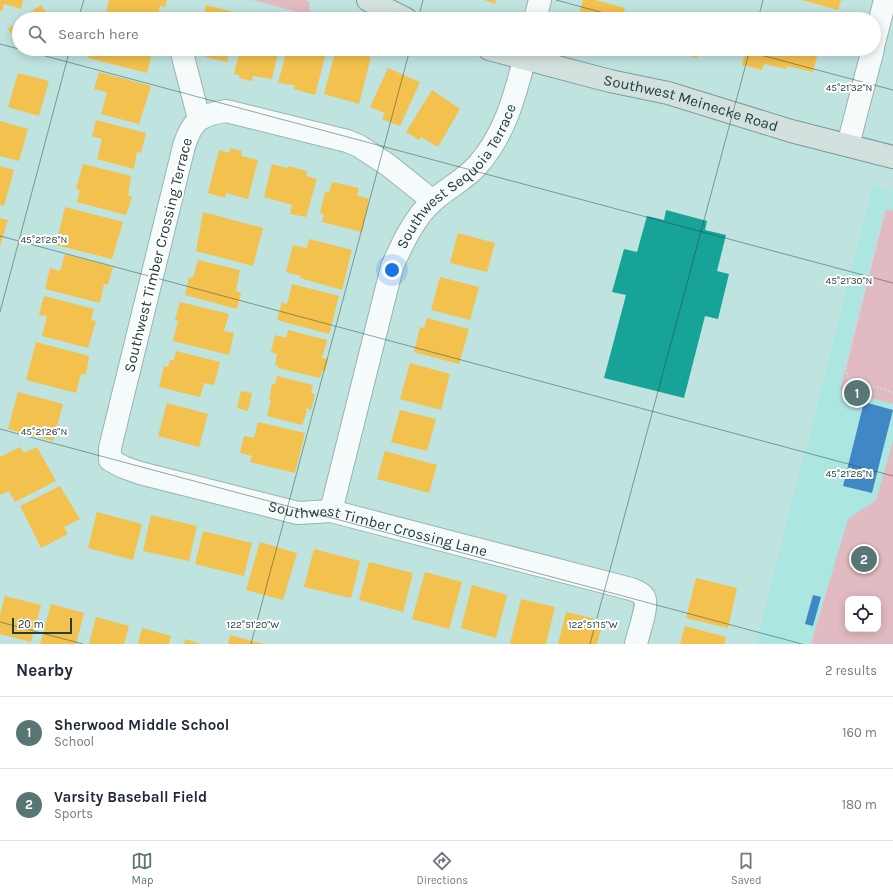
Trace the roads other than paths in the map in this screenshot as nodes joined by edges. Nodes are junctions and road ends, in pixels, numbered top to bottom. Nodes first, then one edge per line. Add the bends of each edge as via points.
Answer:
1 (368, 0) edge
2 (540, 0) edge
3 (885, 0) edge
4 (392, 12) edge
5 (537, 12) edge
6 (881, 16) edge
7 (183, 56) edge
8 (525, 56) edge
9 (533, 56) edge
10 (870, 56) edge
11 (200, 119) junction
12 (848, 145) junction
13 (893, 156) edge
14 (433, 201) junction
15 (110, 460) joint
16 (331, 511) junction
17 (636, 644) edge

1 - 4 main road
2 - 5 street
3 - 6 street
7 - 11 street
8 - 14 street, Southwest Sequoia Terrace via 512,105 492,147 476,166
9 - 12 main road, Southwest Meinecke Road via 668,93 791,131
10 - 12 street
11 - 14 street, Southwest Timber Crossing Terrace via 207,114 226,111 347,141 371,152
11 - 15 street, Southwest Timber Crossing Terrace via 193,124 184,146 110,448
12 - 13 main road, Southwest Meinecke Road
14 - 16 street, Southwest Sequoia Terrace via 407,236 392,267
15 - 16 street, Southwest Timber Crossing Lane via 123,468 140,473 298,513
16 - 17 street, Southwest Timber Crossing Lane via 640,592 645,598 645,605

